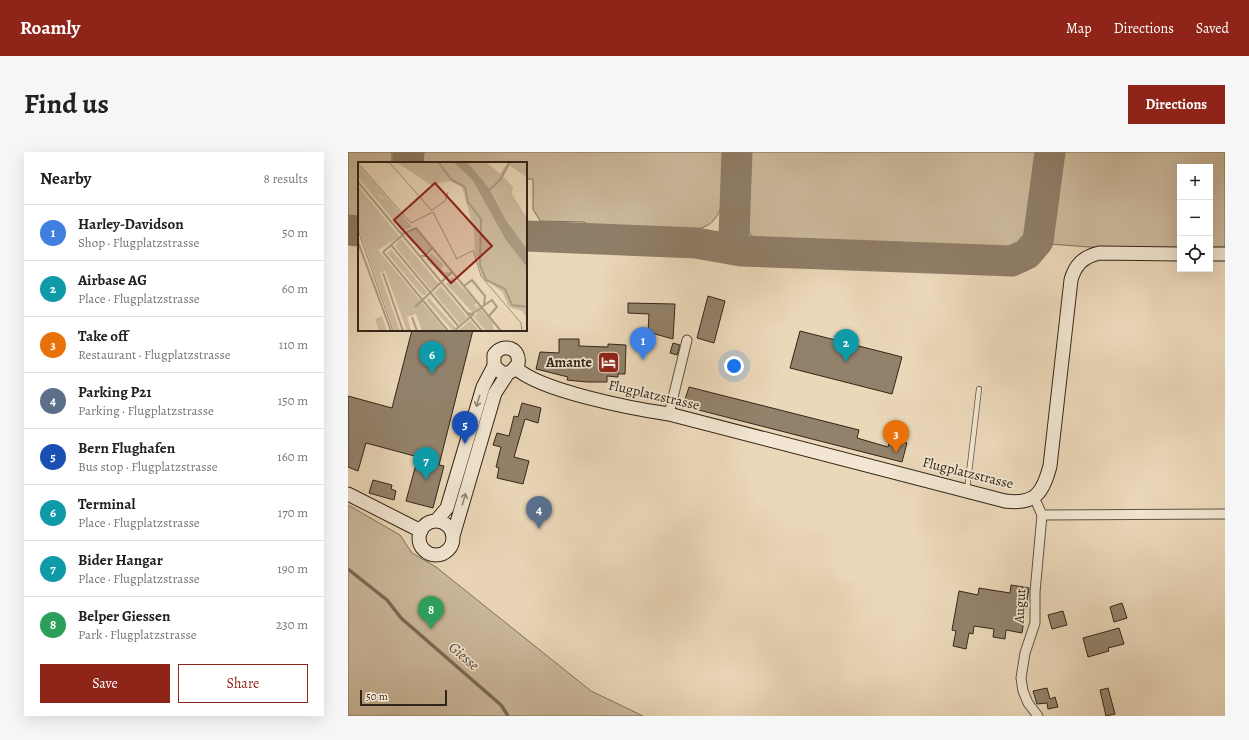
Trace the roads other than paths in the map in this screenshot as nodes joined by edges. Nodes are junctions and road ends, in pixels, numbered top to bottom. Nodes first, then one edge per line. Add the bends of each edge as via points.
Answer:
1 (1177, 254) edge
2 (1213, 254) edge
3 (1225, 254) edge
4 (687, 340) dead end
5 (494, 366) junction
6 (512, 371) junction
7 (979, 389) dead end
8 (670, 414) junction
9 (967, 490) junction
10 (348, 494) edge
11 (1034, 497) junction
12 (1225, 514) edge
13 (1042, 515) junction
14 (436, 521) junction
15 (421, 531) junction
16 (453, 536) junction
17 (1038, 716) edge

1 - 11 street via 1099,253 1088,256 1078,263 1073,271 1050,466 1041,490
2 - 3 street
4 - 8 street
5 - 6 street via 502,373
5 - 6 street via 494,354 497,350 507,347 518,355 519,360
5 -> 14 street via 483,387 448,508
6 - 8 street, Flugplatzstrasse via 569,392 642,410
16 -> 6 street via 495,393
7 - 9 lane
8 - 9 street, Flugplatzstrasse
9 - 11 street, Flugplatzstrasse via 1014,502
10 - 15 street
11 - 13 street
12 - 13 street
13 - 17 street, Augut via 1035,592 1036,623 1025,653 1021,678 1028,703
14 - 15 street via 426,525
14 - 16 street via 448,525
15 - 16 street via 419,539 422,549 431,555 449,550

